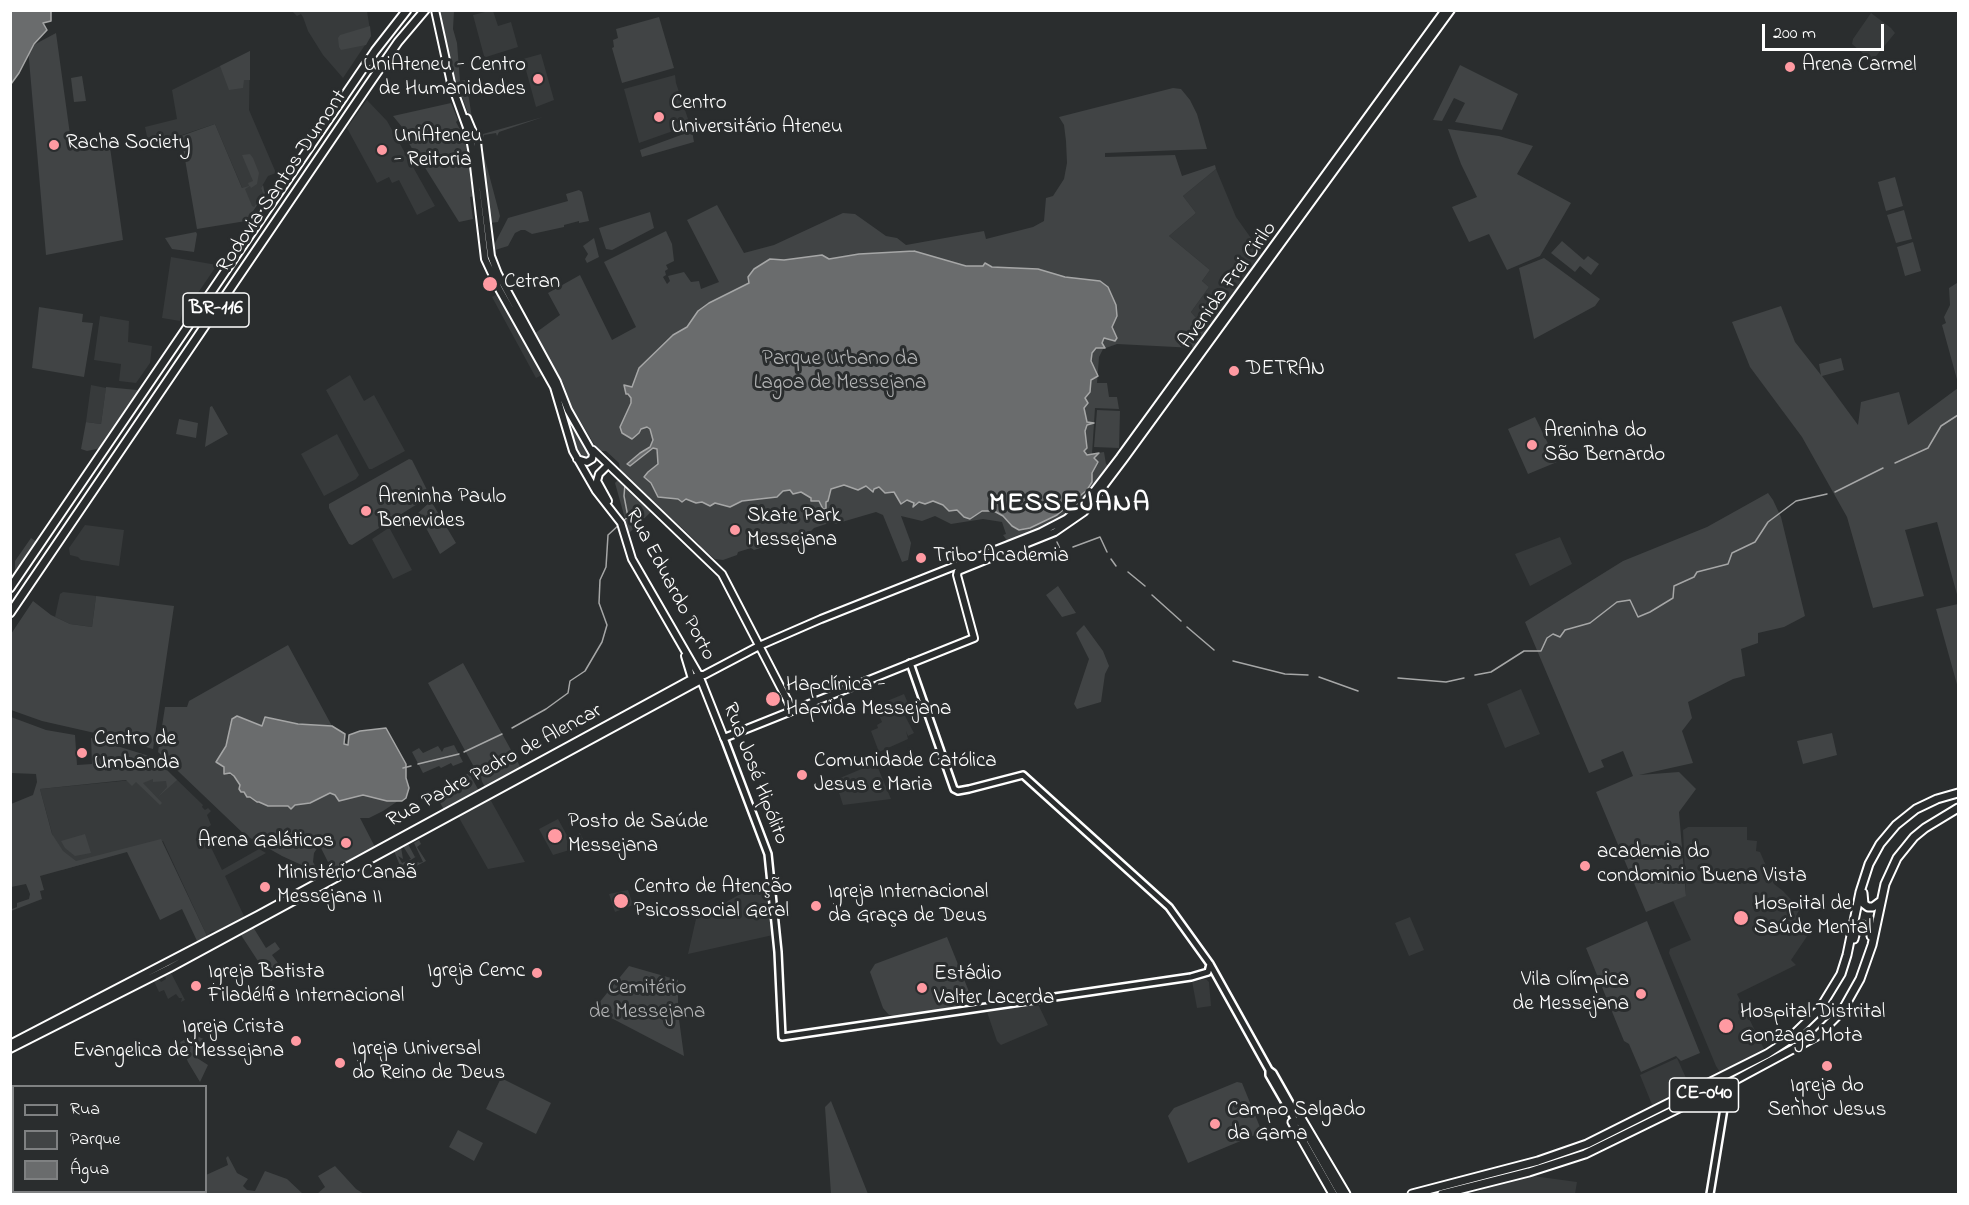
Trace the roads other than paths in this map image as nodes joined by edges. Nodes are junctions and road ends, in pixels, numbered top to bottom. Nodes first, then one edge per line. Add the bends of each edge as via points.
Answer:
1 (425, 10) edge
2 (436, 10) edge
3 (1445, 10) edge
4 (1451, 10) edge
5 (404, 12) edge
6 (440, 27) junction
7 (589, 445) junction
8 (577, 459) junction
9 (605, 468) dead end
10 (616, 516) junction
11 (1007, 547) junction
12 (10, 588) edge
13 (10, 613) edge
14 (759, 646) junction
15 (909, 663) junction
16 (697, 678) junction
17 (793, 711) junction
18 (724, 738) junction
19 (1959, 793) edge
20 (1959, 808) edge
21 (1862, 885) junction
22 (1881, 901) junction
23 (1872, 945) junction
24 (1847, 955) junction
25 (1210, 964) junction
26 (1204, 975) junction
27 (1223, 988) junction
28 (75, 1014) junction
29 (10, 1044) edge
30 (10, 1049) edge
31 (1269, 1070) junction
32 (1728, 1084) junction
33 (1294, 1109) junction
34 (1295, 1122) junction
35 (1340, 1194) edge
36 (1412, 1194) edge
37 (1443, 1194) edge
38 (1710, 1194) edge

1 - 13 highway, Rodovia Santos Dumont / BR-116 via 364,90
2 - 6 main road
3 - 11 main road, Avenida Frei Cirilo via 1088,498 1066,519
4 - 11 main road, Avenida Frei Cirilo via 1088,507 1061,529
5 - 12 highway, Rodovia Santos Dumont / BR-116
6 - 7 main road via 455,84 477,142 493,263
6 - 8 main road, Rua Eduardo Porto via 451,83 469,133 484,256 555,387
7 - 8 main road via 592,459
7 - 14 main road via 722,574
8 - 10 main road, Rua Eduardo Porto
9 - 10 main road via 598,484
10 - 16 main road, Rua Eduardo Porto via 632,559
11 - 14 main road, Rua Padre Pedro de Alencar
11 - 15 main road via 961,569 957,575 974,638
14 - 16 main road, Rua Padre Pedro de Alencar
14 - 17 main road
15 - 17 main road
15 - 25 main road via 951,783 958,791 1023,775 1169,907
16 - 18 main road, Rua José Hipólito
16 - 28 main road, Rua Padre Pedro de Alencar
17 - 18 main road
18 - 26 main road, Rua José Hipólito via 766,844 778,952 782,1037
19 - 21 highway, CE-040 via 1926,804 1896,825 1874,852
20 - 22 highway, CE-040 via 1934,820 1906,845 1892,867
21 - 22 highway via 1865,905 1871,907
21 - 24 highway, CE-040
22 - 23 highway, CE-040
23 - 24 highway via 1870,930 1863,925 1856,931
23 - 32 highway, CE-040 via 1856,989 1831,1023 1802,1045
24 - 36 highway, CE-040 via 1841,974 1819,1010 1799,1031 1767,1054 1587,1144
25 - 26 main road
25 - 27 main road
26 - 27 main road
27 - 31 main road
28 - 29 main road, Rua Padre Pedro de Alencar
28 - 30 main road, Rua Padre Pedro de Alencar
31 - 33 main road
31 - 34 main road
32 - 37 highway, CE-040 via 1585,1154
32 - 38 main road
33 - 34 main road
33 - 35 highway
34 - 35 highway

